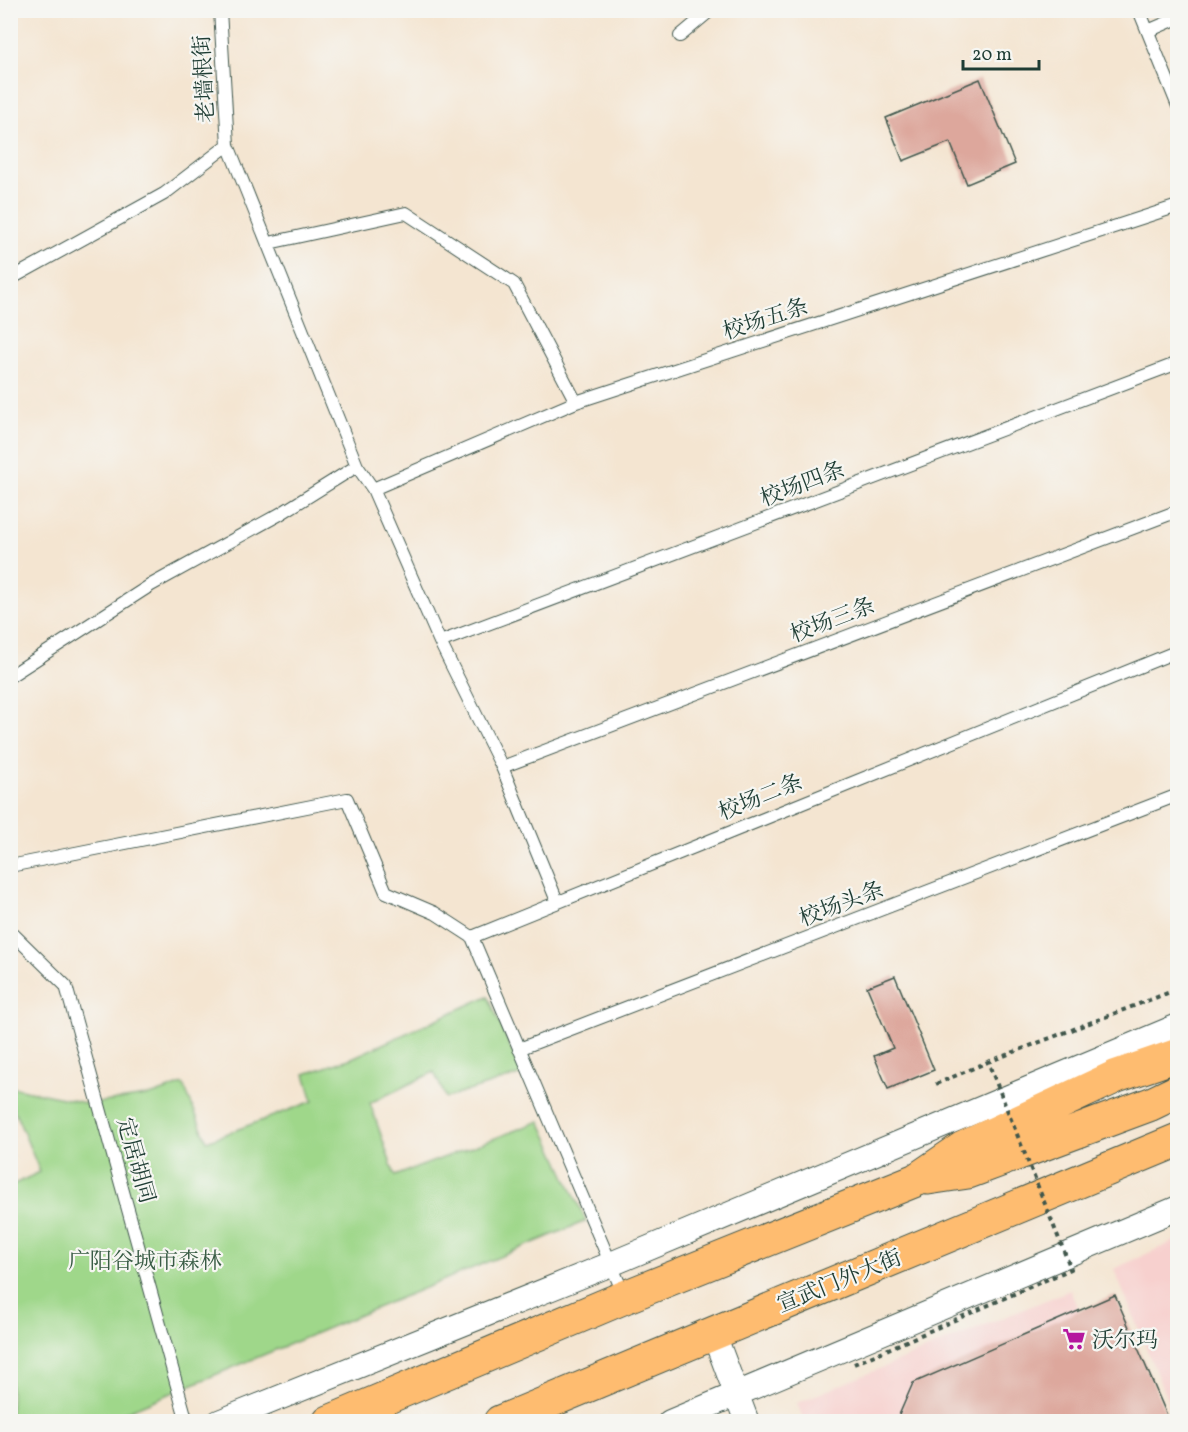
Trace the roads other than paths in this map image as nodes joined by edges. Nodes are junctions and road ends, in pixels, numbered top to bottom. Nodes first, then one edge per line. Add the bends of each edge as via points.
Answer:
1 (220, 10) edge
2 (711, 10) edge
3 (1139, 10) edge
4 (1178, 18) edge
5 (1148, 31) junction
6 (680, 36) dead end
7 (1178, 106) edge
8 (228, 144) junction
9 (1178, 206) edge
10 (269, 243) junction
11 (10, 279) edge
12 (1178, 363) edge
13 (576, 402) junction
14 (357, 466) junction
15 (373, 489) junction
16 (1178, 511) edge
17 (440, 642) junction
18 (1178, 651) edge
19 (10, 676) edge
20 (502, 767) junction
21 (1178, 795) edge
22 (10, 866) edge
23 (557, 901) junction
24 (10, 931) edge
25 (472, 937) junction
26 (1178, 1026) edge
27 (519, 1049) junction
28 (1178, 1055) edge
29 (1178, 1091) edge
30 (1178, 1140) edge
31 (915, 1180) junction
32 (1178, 1208) edge
33 (611, 1264) junction
34 (625, 1297) junction
35 (713, 1332) junction
36 (736, 1394) junction
37 (187, 1422) edge
38 (219, 1422) edge
39 (329, 1422) edge
40 (501, 1422) edge
41 (670, 1422) edge
42 (747, 1422) edge

1 - 8 lane, 老墙根街
2 - 6 lane
3 - 5 lane
4 - 5 lane
5 - 7 lane
8 - 10 lane, 老墙根街
8 - 11 lane via 164,194
9 - 13 lane, 校场五条
10 - 13 lane via 406,213 514,284
10 - 14 lane, 老墙根街
12 - 17 lane, 校场四条
13 - 15 lane, 校场五条
14 - 15 lane, 老墙根街
14 - 19 lane via 280,514 151,585
15 - 17 lane, 老墙根街
16 - 20 lane, 校场三条
17 - 20 lane, 老墙根街
18 - 23 lane, 校场二条
20 - 23 lane, 老墙根街
21 - 27 lane, 校场头条
22 - 25 lane via 347,799 387,892 435,914
23 - 25 lane, 校场二条
24 - 37 lane, 定居胡同 via 66,986
25 - 27 lane
26 - 33 street
27 - 33 lane
28 - 31 main road via 1117,1076 963,1148
29 - 31 main road via 968,1172
30 - 35 main road, 宣武门外大街
31 - 34 main road
32 - 36 street
33 - 34 lane
33 - 38 street
34 - 39 main road
35 - 36 street
35 - 40 main road, 宣武门外大街
36 - 41 street
36 - 42 street

